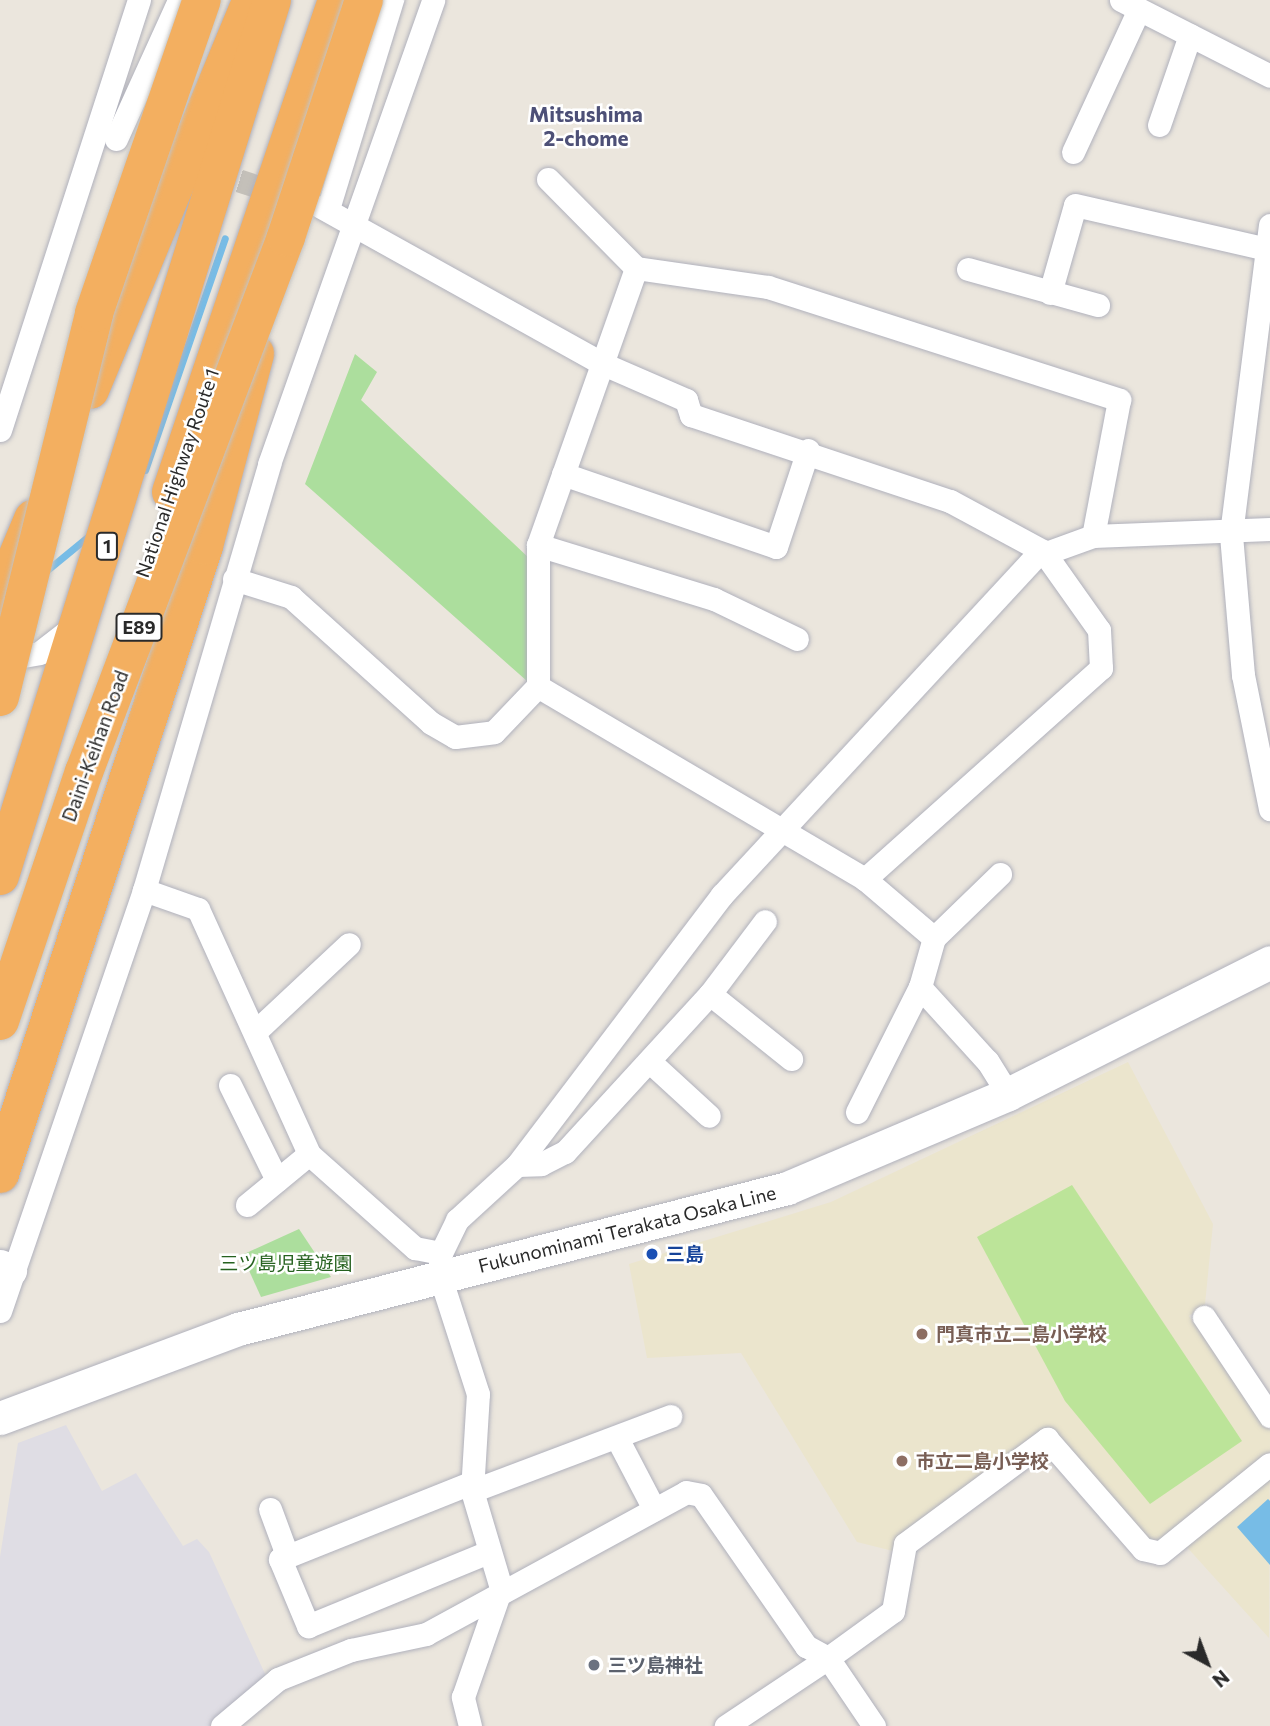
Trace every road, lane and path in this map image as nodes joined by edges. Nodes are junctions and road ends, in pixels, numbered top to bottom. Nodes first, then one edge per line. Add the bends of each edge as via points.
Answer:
1 (139, 0) edge
2 (179, 0) edge
3 (202, 0) edge
4 (253, 0) edge
5 (272, 0) edge
6 (337, 0) edge
7 (364, 0) edge
8 (392, 0) edge
9 (433, 0) edge
10 (1130, 5) edge
11 (1190, 34) junction
12 (1270, 76) edge
13 (1158, 125) dead end
14 (115, 139) junction
15 (1073, 152) dead end
16 (286, 155) junction
17 (548, 179) dead end
18 (354, 222) junction
19 (1270, 225) edge
20 (1267, 249) junction
21 (636, 268) junction
22 (968, 270) dead end
23 (1050, 293) junction
24 (1098, 305) dead end
25 (601, 363) junction
26 (0, 430) edge
27 (808, 450) junction
28 (563, 474) junction
29 (1270, 529) edge
30 (1093, 536) junction
31 (1231, 536) junction
32 (538, 545) junction
33 (1043, 551) junction
34 (234, 579) junction
35 (0, 598) edge
36 (86, 614) junction
37 (797, 639) dead end
38 (0, 660) edge
39 (538, 686) junction
40 (0, 697) edge
41 (1270, 808) edge
42 (781, 828) junction
43 (1000, 874) dead end
44 (0, 876) edge
45 (865, 879) junction
46 (144, 890) junction
47 (765, 921) dead end
48 (934, 938) junction
49 (349, 944) dead end
50 (1270, 962) edge
51 (0, 984) edge
52 (920, 987) junction
53 (710, 994) junction
54 (0, 1021) edge
55 (256, 1031) junction
56 (791, 1059) dead end
57 (649, 1061) junction
58 (230, 1085) dead end
59 (1008, 1094) junction
60 (857, 1112) dead end
61 (709, 1116) dead end
62 (309, 1154) junction
63 (517, 1165) junction
64 (0, 1174) edge
65 (277, 1180) junction
66 (247, 1205) dead end
67 (440, 1264) junction
68 (5, 1268) edge
69 (0, 1311) edge
70 (1204, 1317) dead end
71 (670, 1416) dead end
72 (1270, 1416) edge
73 (0, 1418) edge
74 (618, 1440) junction
75 (1270, 1464) edge
76 (472, 1486) junction
77 (270, 1509) dead end
78 (654, 1509) junction
79 (486, 1553) junction
80 (287, 1555) junction
81 (501, 1588) junction
82 (828, 1658) junction
83 (222, 1726) edge
84 (470, 1726) edge
85 (726, 1726) edge
86 (874, 1726) edge

1 - 14 street
2 - 14 street
3 - 40 highway, bridge via 94,313
4 - 35 highway, bridge via 118,308 84,407
5 - 36 highway, 1
6 - 16 highway, National Highway Route 1 / 1
7 - 54 highway, Daini-Keihan Road / E89, bridge via 286,237 84,772
8 - 18 street via 324,208
9 - 18 street
10 - 11 street
10 - 15 street
11 - 12 street
11 - 13 street
14 - 26 street
16 - 51 highway, National Highway Route 1 / 1
16 - 64 highway via 257,348 204,546
17 - 21 street
18 - 25 street
18 - 34 street
19 - 20 street
20 - 23 street via 1074,205
20 - 31 street
21 - 25 street
21 - 30 street via 768,287 1119,400
22 - 23 street
23 - 24 street
25 - 27 street via 686,400 691,415
25 - 28 street
27 - 28 street via 776,547
27 - 33 street via 950,501
28 - 32 street
29 - 31 street
30 - 31 street
30 - 33 street
31 - 41 street via 1243,675
32 - 37 street via 714,599
32 - 39 street
33 - 42 street via 942,651
33 - 45 street via 1099,630 1101,668
34 - 39 street via 302,604 431,723 455,737 494,732
34 - 46 street
36 - 38 street via 39,653
36 - 44 highway, 1
39 - 42 street
42 - 45 street
42 - 63 street via 722,895
43 - 48 street
45 - 48 street
46 - 55 street via 198,909
46 - 68 street via 47,1184
47 - 53 street
48 - 52 street
49 - 55 street
50 - 59 main road, Fukunominami Terakata Osaka Line
52 - 59 street via 987,1061
52 - 60 street
53 - 56 street
53 - 57 street
55 - 62 street
57 - 61 street
57 - 63 street via 565,1152 541,1164
58 - 65 street
59 - 67 main road, Fukunominami Terakata Osaka Line via 787,1188
62 - 65 street
62 - 67 street via 415,1248
63 - 67 street via 457,1220
65 - 66 street
67 - 73 main road, Fukunominami Terakata Osaka Line via 238,1329
67 - 76 street via 478,1394
68 - 69 street
70 - 72 street
71 - 74 street
74 - 76 street
74 - 78 street
75 - 82 street via 1160,1553 1143,1549 1047,1439 905,1544 892,1611
76 - 79 street
76 - 80 street
77 - 80 street
78 - 81 street
78 - 82 street via 686,1492 701,1495 806,1647
79 - 80 street via 308,1626 280,1559
79 - 81 street
81 - 83 street via 426,1634 351,1650 278,1679
81 - 84 street via 463,1697
82 - 85 street
82 - 86 street

